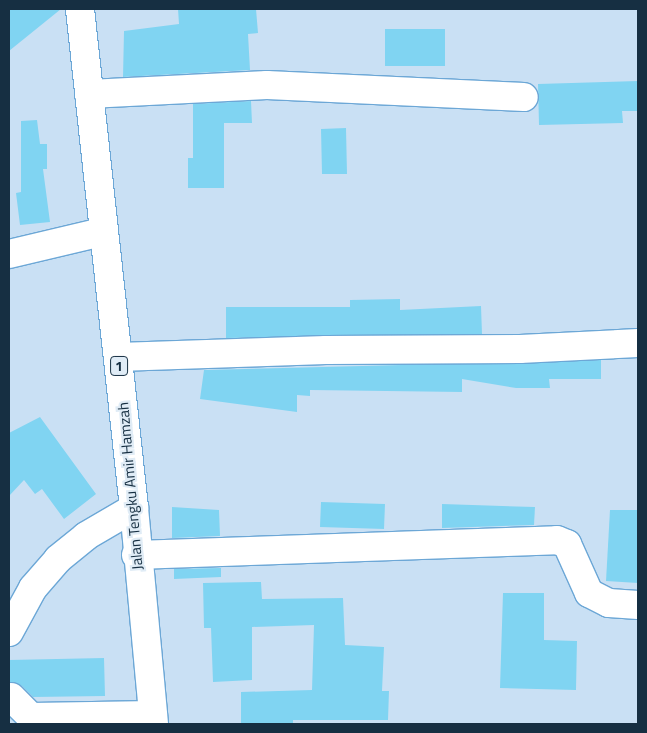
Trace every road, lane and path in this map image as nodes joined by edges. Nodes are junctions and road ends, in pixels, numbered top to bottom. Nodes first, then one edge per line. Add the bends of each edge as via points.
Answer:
1 (80, 9) edge
2 (89, 94) junction
3 (524, 97) dead end
4 (102, 232) junction
5 (9, 254) edge
6 (638, 343) edge
7 (118, 357) junction
8 (134, 508) junction
9 (136, 555) junction
10 (638, 605) edge
11 (9, 632) edge
12 (11, 697) dead end
13 (153, 720) edge

1 - 2 main road, Jalan Tengku Amir Hamzah / 1
2 - 3 main road via 268,85
2 - 4 main road, Jalan Tengku Amir Hamzah / 1
4 - 5 main road
4 - 7 main road, Jalan Tengku Amir Hamzah / 1
6 - 7 main road via 520,349 326,350
7 - 8 main road, Jalan Tengku Amir Hamzah / 1
8 - 9 main road, Jalan Tengku Amir Hamzah / 1
8 - 11 main road via 86,536 58,559 33,588
9 - 10 main road via 557,540 567,544 589,594 609,603
9 - 13 main road, Jalan Tengku Amir Hamzah / 1
12 - 13 main road via 31,717

